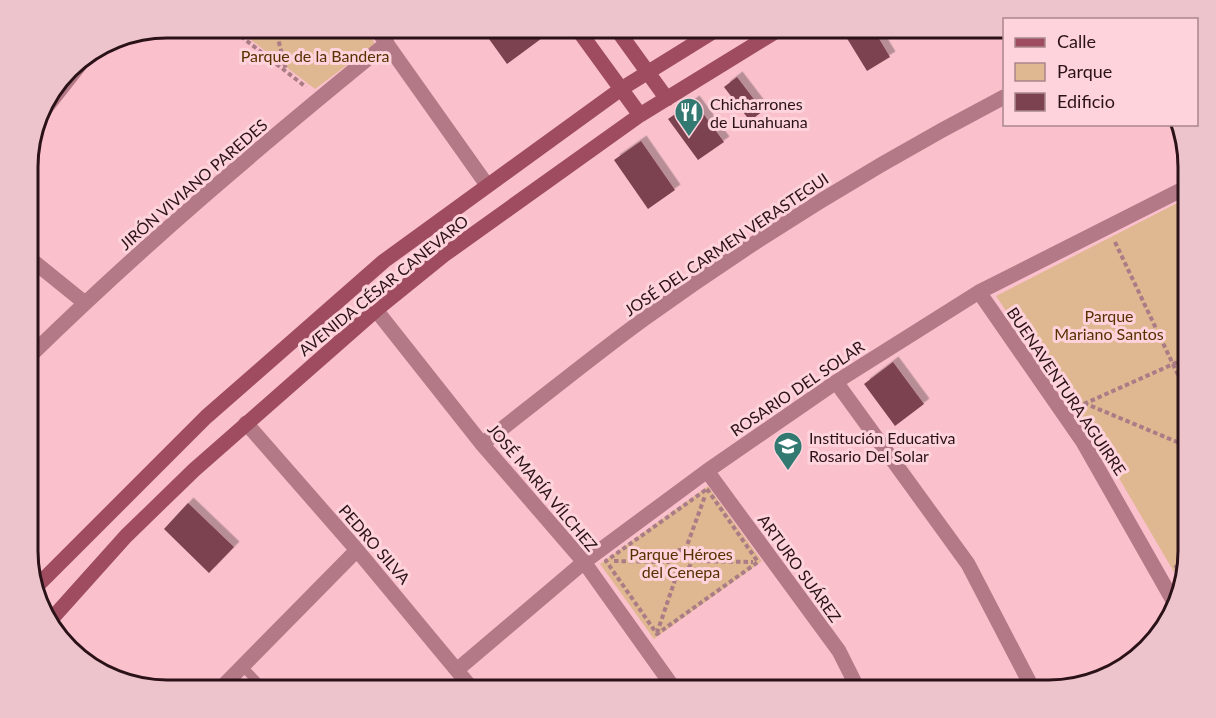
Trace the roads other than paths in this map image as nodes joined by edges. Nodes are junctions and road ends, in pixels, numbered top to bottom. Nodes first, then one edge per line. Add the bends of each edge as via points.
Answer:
1 (383, 38) edge
2 (584, 38) edge
3 (623, 38) edge
4 (704, 38) edge
5 (765, 38) edge
6 (387, 43) junction
7 (648, 73) junction
8 (621, 90) junction
9 (1003, 98) edge
10 (667, 99) junction
11 (640, 115) junction
12 (487, 185) junction
13 (1178, 192) edge
14 (38, 265) edge
15 (979, 292) junction
16 (85, 303) junction
17 (376, 310) junction
18 (38, 348) edge
19 (836, 381) junction
20 (246, 423) junction
21 (482, 444) junction
22 (707, 471) junction
23 (357, 550) junction
24 (584, 562) junction
25 (41, 582) edge
26 (1174, 585) edge
27 (55, 616) edge
28 (242, 666) junction
29 (458, 669) junction
30 (229, 680) edge
31 (255, 680) edge
32 (466, 680) edge
33 (668, 680) edge
34 (854, 680) edge
35 (1028, 680) edge

1 - 6 street
2 - 8 main road
3 - 7 main road
4 - 7 main road, AVENIDA CÉSAR CANEVARO
5 - 10 main road, AVENIDA CÉSAR CANEVARO
6 - 12 street
6 - 16 street, JIRÓN VIVIANO PAREDES
7 - 8 main road, AVENIDA CÉSAR CANEVARO
7 - 10 main road
8 - 11 main road
8 - 12 main road, AVENIDA CÉSAR CANEVARO
9 - 21 street, JOSÉ DEL CARMEN VERASTEGUI via 781,225 644,320
10 - 11 main road, AVENIDA CÉSAR CANEVARO
11 - 17 main road, AVENIDA CÉSAR CANEVARO via 444,255
12 - 25 main road, AVENIDA CÉSAR CANEVARO via 384,261 206,417
13 - 15 street, ROSARIO DEL SOLAR
14 - 16 street
15 - 19 street, ROSARIO DEL SOLAR
15 - 26 street, BUENAVENTURA AGUIRRE via 1064,413
16 - 18 street, JIRÓN VIVIANO PAREDES
17 - 20 main road, AVENIDA CÉSAR CANEVARO
17 - 21 street, JOSÉ MARÍA VÍLCHEZ
19 - 22 street, ROSARIO DEL SOLAR
19 - 35 street via 968,564
20 - 23 street, PEDRO SILVA
20 - 27 main road, AVENIDA CÉSAR CANEVARO via 126,536
21 - 24 street, JOSÉ MARÍA VÍLCHEZ
22 - 24 street, ROSARIO DEL SOLAR
22 - 34 street, ARTURO SUÁREZ via 763,558 839,651
23 - 28 street
23 - 29 street, PEDRO SILVA
24 - 29 street, ROSARIO DEL SOLAR
24 - 33 street, JOSÉ MARÍA VÍLCHEZ
28 - 30 street
28 - 31 lane
29 - 32 street, PEDRO SILVA

